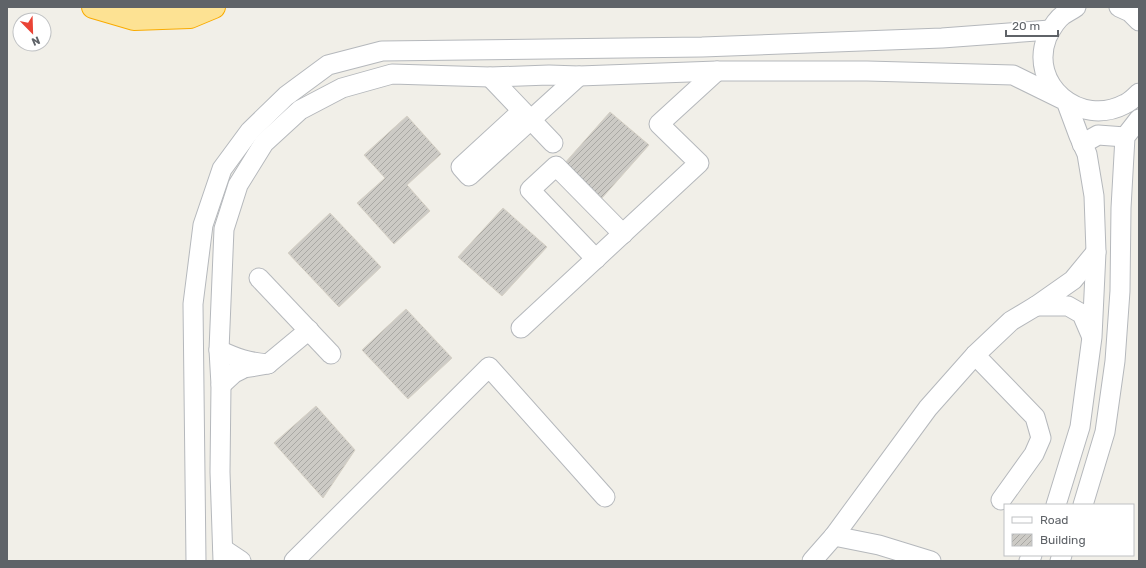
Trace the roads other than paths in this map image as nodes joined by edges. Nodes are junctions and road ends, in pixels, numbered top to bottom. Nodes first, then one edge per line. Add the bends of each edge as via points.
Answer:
1 (94, 7) edge
2 (214, 7) edge
3 (1076, 7) edge
4 (1119, 7) edge
5 (1139, 21) edge
6 (1050, 30) junction
7 (717, 72) junction
8 (579, 76) junction
9 (490, 77) junction
10 (1135, 100) edge
11 (1066, 101) junction
12 (526, 115) junction
13 (1139, 119) edge
14 (1125, 137) junction
15 (553, 143) dead end
16 (1082, 144) junction
17 (623, 234) junction
18 (1096, 252) junction
19 (596, 259) junction
20 (259, 278) dead end
21 (1036, 306) junction
22 (521, 328) dead end
23 (309, 330) junction
24 (1092, 337) junction
25 (219, 350) junction
26 (331, 354) dead end
27 (975, 355) junction
28 (268, 364) junction
29 (222, 386) junction
30 (605, 497) dead end
31 (1001, 500) dead end
32 (1056, 504) edge
33 (1083, 504) edge
34 (834, 536) junction
35 (223, 555) edge
36 (293, 560) edge
37 (196, 561) edge
38 (241, 561) edge
39 (812, 561) edge
40 (931, 561) edge

1 - 2 highway via 134,19 190,17
3 - 6 street via 1062,16
4 - 5 street via 1130,12
6 - 11 street via 1044,44 1043,60 1054,90
6 - 37 street via 942,38 702,47 382,51 328,65 286,96 250,131 222,169 203,224 193,304
7 - 8 street
7 - 11 street via 867,70 1013,74
7 - 17 street via 659,124 699,163
8 - 9 street
8 - 12 street
9 - 12 street
9 - 25 street via 392,74 342,88 300,110 264,143 238,185 224,229
10 - 11 street via 1111,110 1095,112
11 - 16 street
12 - 15 street
13 - 14 street
14 - 16 street via 1098,135
14 - 33 street via 1115,361 1105,432
16 - 18 street via 1087,154 1094,196
17 - 19 street
17 - 19 street via 556,166 530,190
18 - 21 street via 1073,280
18 - 24 street
19 - 22 street
20 - 23 street
21 - 24 street via 1068,306 1082,314
21 - 27 street via 1011,321
23 - 26 street
23 - 28 street
24 - 32 street via 1080,427
25 - 28 street via 235,358
25 - 29 street
27 - 31 street via 1035,417 1041,438 1034,454
27 - 34 street via 928,408
28 - 29 street via 244,368 234,373
29 - 35 street via 220,472
30 - 36 street via 489,367
34 - 39 street
34 - 40 street via 879,545
35 - 38 street

